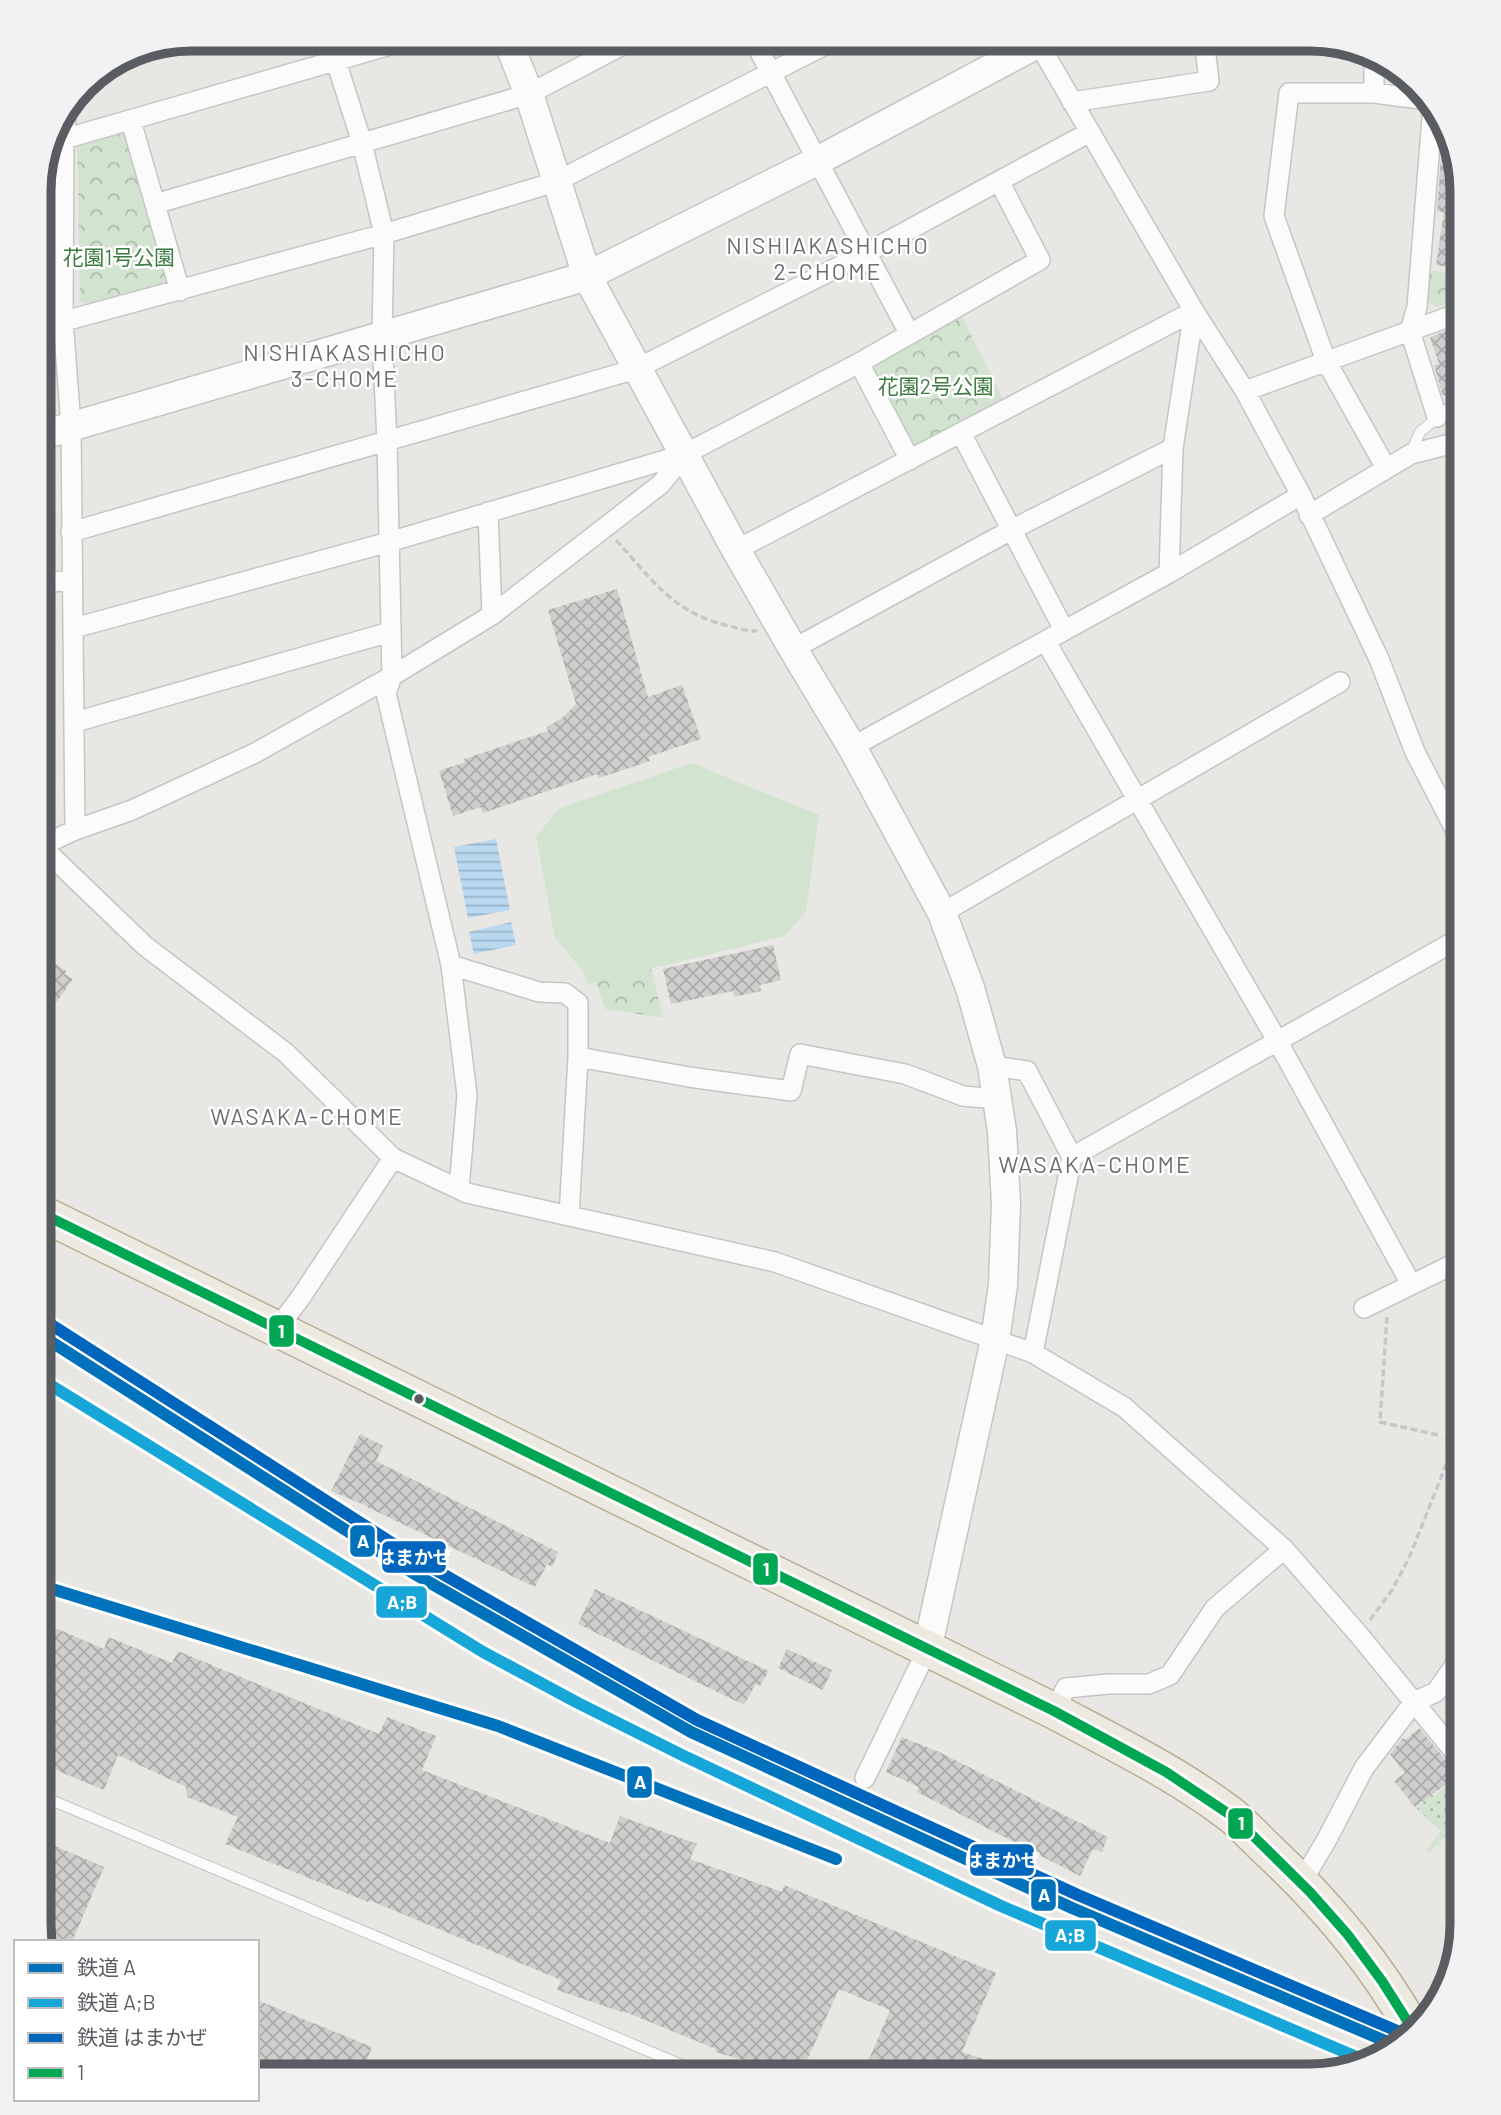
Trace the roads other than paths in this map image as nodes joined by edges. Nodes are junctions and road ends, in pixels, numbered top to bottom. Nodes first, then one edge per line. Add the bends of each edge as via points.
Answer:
1 (332, 51) edge
2 (368, 51) edge
3 (512, 51) edge
4 (611, 51) edge
5 (760, 51) edge
6 (812, 51) edge
7 (1019, 51) edge
8 (1043, 51) edge
9 (1205, 51) edge
10 (335, 61) junction
11 (1374, 66) edge
12 (771, 72) junction
13 (1374, 93) junction
14 (529, 94) junction
15 (1414, 98) edge
16 (1072, 102) junction
17 (131, 121) junction
18 (1432, 121) edge
19 (65, 129) edge
20 (1090, 132) junction
21 (362, 144) junction
22 (64, 147) junction
23 (57, 152) edge
24 (819, 160) junction
25 (999, 181) junction
26 (555, 182) junction
27 (155, 204) junction
28 (384, 234) junction
29 (868, 252) junction
30 (587, 276) junction
31 (180, 291) junction
32 (1194, 311) junction
33 (1450, 316) edge
34 (62, 320) junction
35 (51, 324) edge
36 (1410, 331) junction
37 (909, 333) junction
38 (382, 336) junction
39 (1326, 362) junction
40 (859, 363) junction
41 (636, 369) junction
42 (1245, 391) junction
43 (1450, 407) edge
44 (1437, 417) junction
45 (71, 426) junction
46 (51, 432) edge
47 (961, 433) junction
48 (387, 442) junction
49 (1450, 444) edge
50 (1173, 448) junction
51 (685, 454) junction
52 (1410, 454) junction
53 (910, 460) junction
54 (1386, 468) junction
55 (1301, 495) junction
56 (488, 512) junction
57 (1309, 515) junction
58 (1011, 530) junction
59 (71, 531) junction
60 (389, 542) junction
61 (736, 550) junction
62 (1168, 573) junction
63 (71, 581) junction
64 (51, 582) edge
65 (492, 615) junction
66 (74, 628) junction
67 (1064, 630) junction
68 (390, 632) junction
69 (1046, 642) junction
70 (793, 649) junction
71 (392, 676) junction
72 (1340, 682) dead end
73 (75, 722) junction
74 (852, 747) junction
75 (1138, 799) junction
76 (1450, 820) edge
77 (75, 830) junction
78 (51, 842) edge
79 (51, 857) edge
80 (942, 913) junction
81 (1450, 944) edge
82 (451, 965) junction
83 (1278, 1042) junction
84 (578, 1057) junction
85 (992, 1066) junction
86 (997, 1099) junction
87 (1072, 1157) junction
88 (393, 1158) junction
89 (459, 1189) junction
90 (569, 1216) junction
91 (51, 1218) edge
92 (1450, 1266) edge
93 (1411, 1284) junction
94 (1364, 1308) dead end
95 (276, 1330) junction
96 (995, 1340) junction
97 (1033, 1353) junction
98 (1284, 1549) junction
99 (927, 1650) junction
100 (1450, 1672) edge
101 (1414, 1702) junction
102 (1054, 1711) junction
103 (1450, 1746) edge
104 (865, 1778) dead end
105 (51, 1799) edge
106 (1302, 1881) junction
107 (1409, 2023) edge
108 (679, 2064) edge

1 - 10 street
2 - 10 street
3 - 14 street
4 - 14 street
5 - 12 street
6 - 12 street
7 - 24 street
8 - 16 street
9 - 16 street via 1209,81
10 - 17 street
10 - 21 street
11 - 13 street
12 - 24 street
12 - 26 street
13 - 15 street
13 - 39 street via 1289,93 1274,216
14 - 21 street
14 - 26 street
16 - 20 street
17 - 22 street
17 - 27 street
18 - 36 street via 1417,307
19 - 22 street
20 - 25 street
20 - 32 street
21 - 27 street
21 - 28 street
22 - 23 street
22 - 34 street
24 - 29 street
24 - 30 street
25 - 29 street
25 - 37 street via 1040,260
26 - 28 street
26 - 30 street
27 - 31 street
28 - 31 street
28 - 38 street
29 - 37 street
29 - 41 street
30 - 38 street
30 - 41 street
31 - 34 street
32 - 42 street
32 - 47 street
32 - 50 street
33 - 36 street
34 - 35 street
34 - 45 street
36 - 39 street
36 - 44 street
37 - 40 street
38 - 45 street
38 - 48 street
39 - 42 street
39 - 54 street
40 - 51 street
40 - 53 street
41 - 48 street
41 - 51 street
42 - 55 street
43 - 44 lane
44 - 52 lane via 1420,432
45 - 46 street
45 - 59 street
47 - 53 street
47 - 58 street
48 - 59 street
48 - 60 street
49 - 52 street
50 - 58 street
50 - 62 street
51 - 56 street
51 - 61 street
51 - 65 street via 661,484
52 - 54 street
53 - 61 street
54 - 57 street
55 - 57 street
55 - 62 street
56 - 60 street
56 - 65 street
57 - 76 street
58 - 67 street
58 - 70 street
59 - 63 street
60 - 66 street
60 - 68 street
61 - 70 street
62 - 67 street
63 - 64 street
63 - 66 street
65 - 71 street
66 - 73 street
67 - 69 street
68 - 71 street
68 - 73 street
69 - 74 street
69 - 75 street
70 - 74 street
71 - 77 street via 255,753 132,810
71 - 82 street via 386,693
72 - 75 street
73 - 77 street
74 - 80 street
75 - 80 street
75 - 83 street
77 - 78 street
79 - 88 street via 145,946 286,1053
80 - 85 street
81 - 83 street
82 - 84 street via 540,992 565,993 579,1003
82 - 89 street via 467,1095
83 - 87 street
83 - 93 street
84 - 86 street via 792,1091 800,1054 905,1074 963,1096
84 - 90 street
85 - 86 street
85 - 87 street via 1027,1071
86 - 96 street via 1006,1204 1003,1285
87 - 97 street
88 - 89 street
88 - 95 street
89 - 90 street
90 - 96 street via 775,1262
91 - 95 highway
92 - 93 street
93 - 94 street
95 - 99 highway
96 - 97 street
96 - 99 street
97 - 98 street via 1124,1407
98 - 101 street
98 - 102 street via 1215,1608 1170,1675 1149,1684 1066,1688
99 - 102 highway
99 - 104 street
100 - 101 street via 1436,1692
101 - 103 street
101 - 106 street via 1364,1768
102 - 106 highway via 1157,1766 1231,1815
105 - 108 lane
106 - 107 highway via 1342,1926

